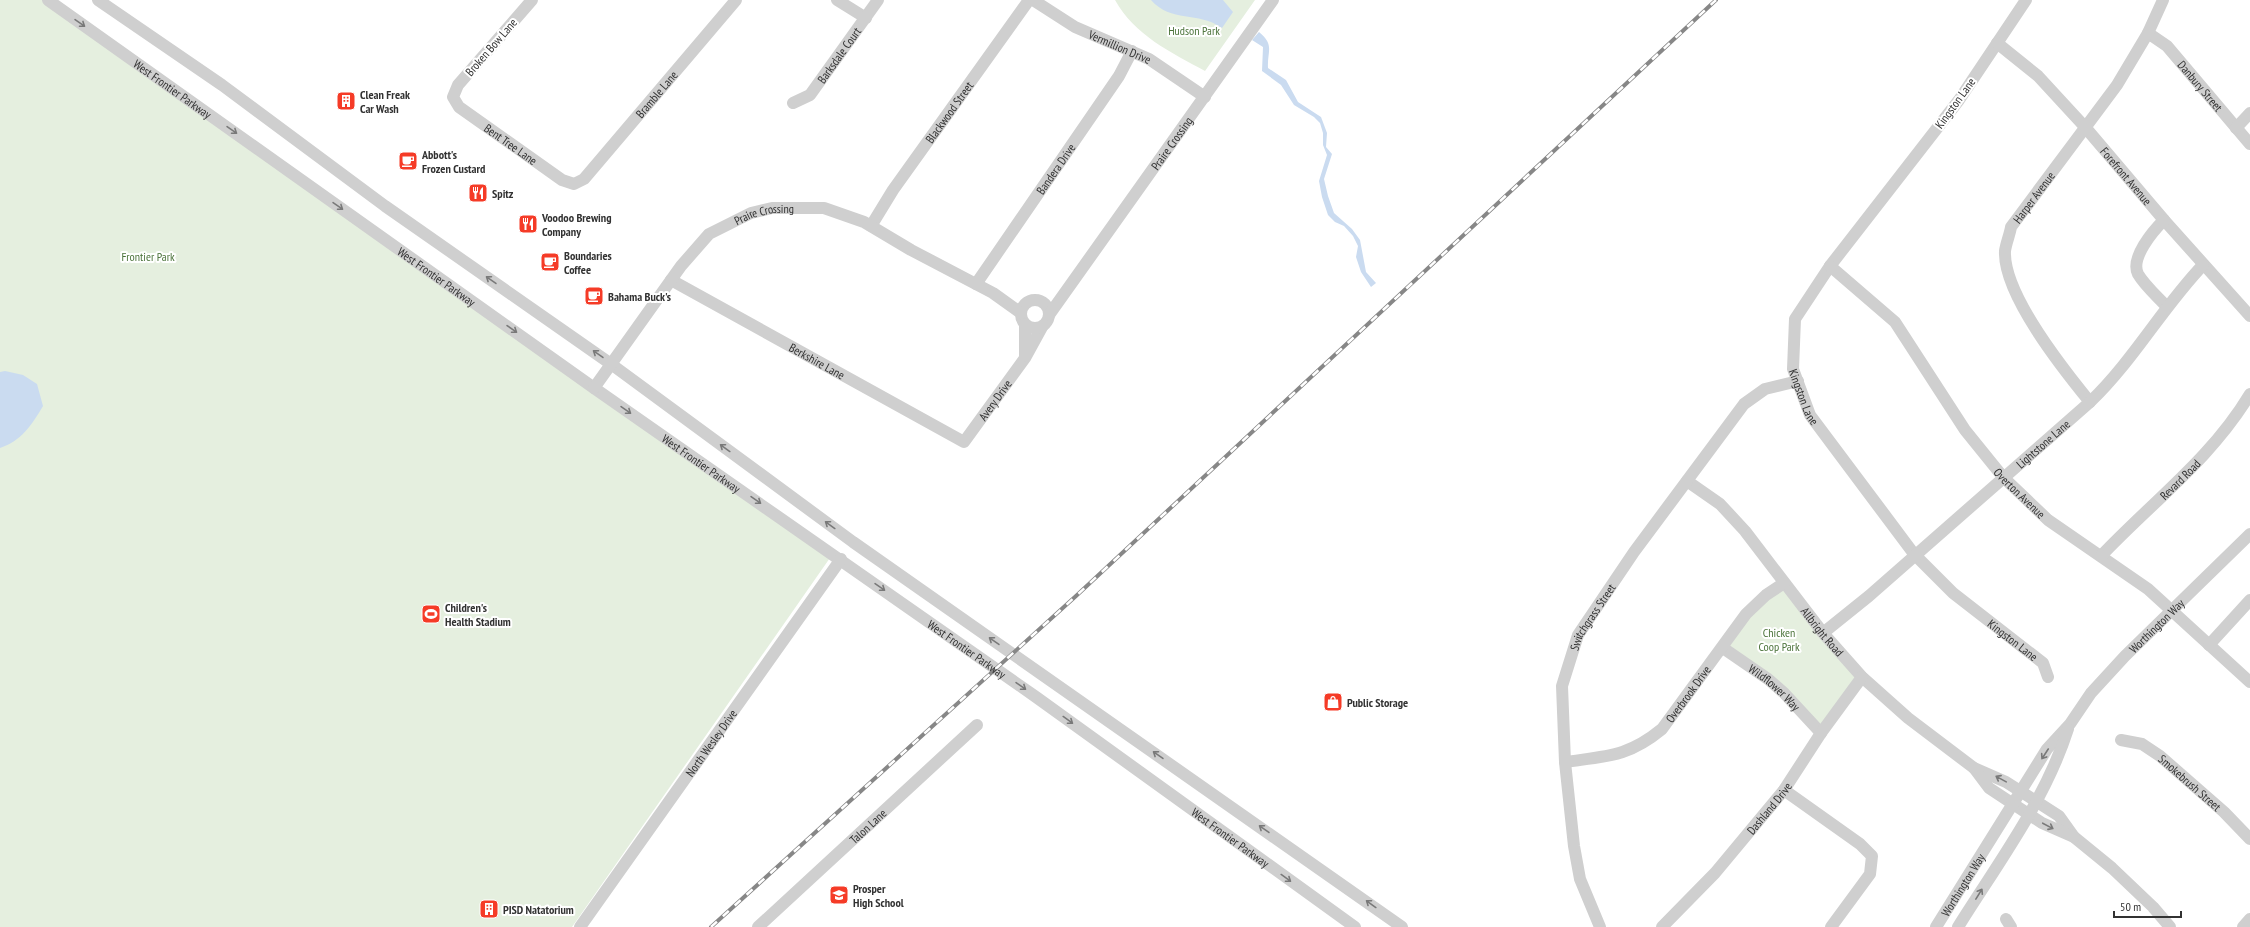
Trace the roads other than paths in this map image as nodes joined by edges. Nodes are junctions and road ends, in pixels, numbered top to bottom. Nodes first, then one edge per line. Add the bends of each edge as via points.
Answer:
1 (48, 0) edge
2 (98, 0) edge
3 (532, 0) edge
4 (736, 0) edge
5 (837, 0) edge
6 (878, 0) edge
7 (1029, 0) edge
8 (1033, 0) edge
9 (1273, 0) edge
10 (2026, 0) edge
11 (2163, 0) edge
12 (866, 18) junction
13 (2148, 33) junction
14 (1997, 43) junction
15 (1132, 51) junction
16 (453, 97) joint
17 (1205, 97) junction
18 (793, 103) dead end
19 (2250, 112) edge
20 (2085, 127) junction
21 (2236, 128) junction
22 (2250, 144) edge
23 (574, 184) joint
24 (2164, 220) junction
25 (871, 226) junction
26 (2203, 265) junction
27 (1830, 266) junction
28 (671, 280) junction
29 (976, 284) junction
30 (1069, 286) junction
31 (993, 293) junction
32 (1029, 302) junction
33 (1043, 303) junction
34 (2167, 307) junction
35 (1049, 315) junction
36 (2250, 316) edge
37 (1023, 319) junction
38 (1042, 327) junction
39 (1025, 358) junction
40 (611, 364) junction
41 (1798, 381) junction
42 (594, 388) junction
43 (2250, 394) edge
44 (2090, 402) junction
45 (964, 442) joint
46 (2003, 477) junction
47 (1687, 481) junction
48 (2250, 534) edge
49 (1914, 554) junction
50 (2101, 556) junction
51 (844, 562) junction
52 (1784, 583) junction
53 (2250, 600) edge
54 (2171, 609) junction
55 (1823, 633) junction
56 (2209, 644) junction
57 (1723, 648) junction
58 (1862, 677) junction
59 (2048, 678) dead end
60 (2250, 682) edge
61 (2070, 724) junction
62 (977, 725) dead end
63 (1821, 733) junction
64 (2121, 740) dead end
65 (1565, 762) junction
66 (1974, 768) junction
67 (1784, 790) junction
68 (2021, 792) junction
69 (2036, 801) junction
70 (2014, 804) junction
71 (2029, 814) junction
72 (2074, 837) junction
73 (2250, 839) edge
74 (2250, 919) edge
75 (580, 927) edge
76 (758, 927) edge
77 (1355, 927) edge
78 (1402, 927) edge
79 (1600, 927) edge
80 (1662, 927) edge
81 (1831, 927) edge
82 (1936, 927) edge
83 (1958, 927) edge
84 (2170, 927) edge
85 (2243, 927) edge

1 -> 42 street, West Frontier Parkway
40 -> 2 street, West Frontier Parkway via 385,206 222,85
3 - 16 street, Broken Bow Lane via 458,85
4 - 23 street, Bramble Lane via 584,178
5 - 12 street
6 - 12 street, Barksdale Court
7 - 25 street, Blackwood Street via 893,190
8 - 15 street, Vermillion Drive via 1075,27
9 - 17 street, Praire Crossing
10 - 14 street, Kingston Lane
11 - 13 street, Harper Avenue
12 - 18 street, Barksdale Court via 810,95
13 - 20 street, Harper Avenue via 2117,85
13 - 21 street, Danbury Street via 2167,46
14 - 20 street, Forefront Avenue via 2038,76
14 - 27 street, Kingston Lane via 1959,100
15 - 17 street, Vermillion Drive via 1149,59
15 - 29 street, Bandera Drive via 1119,76
16 - 23 street, Bent Tree Lane via 459,107 562,180
17 - 30 street, Praire Crossing
19 - 21 street
20 - 24 street, Forefront Avenue
20 - 44 street, Harper Avenue via 2011,227 2005,251 2011,281 2028,316 2056,359
21 - 22 street, Danbury Street
24 - 26 street, Forefront Avenue
24 - 34 street via 2152,232 2136,264 2138,273
25 - 28 street, Praire Crossing via 824,208 787,206 751,212 709,234
25 - 29 street, Praire Crossing
26 - 34 street, Lightstone Lane
26 - 36 street, Forefront Avenue
27 - 41 street, Kingston Lane via 1795,319 1794,369
27 - 46 street, Overton Avenue via 1895,322 1965,430
28 - 40 street, Praire Crossing
28 - 45 street, Berkshire Lane
29 - 31 street, Praire Crossing
30 - 33 street, Praire Crossing
30 - 35 street, Praire Crossing
31 - 32 street, Praire Crossing
31 - 37 street, Praire Crossing
32 - 33 street via 1036,300
32 - 37 street via 1022,308
33 - 35 street via 1047,306
34 - 44 street, Lightstone Lane via 2112,381
35 - 38 street
37 - 38 street via 1033,329
37 - 39 street
38 - 39 street, Avery Drive
39 - 45 street, Avery Drive
40 - 42 street, Praire Crossing
78 -> 40 street, West Frontier Parkway via 861,548
41 - 47 street, Switchgrass Street via 1765,389 1744,404
41 - 49 street, Kingston Lane via 1810,415
42 -> 51 street, West Frontier Parkway
43 - 50 street, Revard Road via 2204,456 2133,522
44 - 46 street, Lightstone Lane
46 - 49 street, Lightstone Lane
46 - 50 street, Overton Avenue via 2048,520
47 - 52 street, Allbright Road via 1720,504 1745,531
47 - 65 street, Switchgrass Street via 1634,552 1578,635 1562,686
48 - 54 street, Worthington Way
49 - 55 street, Lightstone Lane via 1869,596
49 - 59 street, Kingston Lane via 1953,593 2044,663
50 - 54 street, Overton Avenue via 2148,589
51 - 75 street, North Wesley Drive
51 -> 77 street, West Frontier Parkway
52 - 55 street, Allbright Road
52 - 57 street, Overbrook Drive via 1746,614
53 - 56 street
54 - 56 street, Overton Avenue
54 - 61 street, Worthington Way via 2091,693
55 - 58 street, Allbright Road
56 - 60 street, Overton Avenue
57 - 63 street, Wildflower Way via 1768,679
57 - 65 street, Overbrook Drive via 1694,683 1662,729 1646,742 1622,753
58 - 63 street, Dashland Drive
58 - 66 street, Allbright Road via 1908,718
61 -> 68 street, Worthington Way via 2047,750
61 - 69 street, Worthington Way via 2060,756
62 - 76 street, Talon Lane
63 - 67 street, Dashland Drive
64 - 73 street, Smokebrush Street via 2142,744 2160,756 2224,812
65 - 79 street, Switchgrass Street via 1580,879
68 -> 66 street, Allbright Road via 1992,774
66 - 70 street, Allbright Road via 1989,788
67 - 80 street, Dashland Drive via 1715,873
67 - 81 street via 1860,844 1872,856 1870,874
68 - 69 street, Allbright Road
68 - 70 street, Worthington Way
69 - 71 street, Worthington Way
69 - 72 street, Allbright Road via 2059,816
70 - 71 street, Allbright Road
70 - 82 street, Worthington Way
71 -> 72 street, Allbright Road via 2062,834
83 -> 71 street, Worthington Way
72 - 84 street, Allbright Road via 2112,868
74 - 85 street

